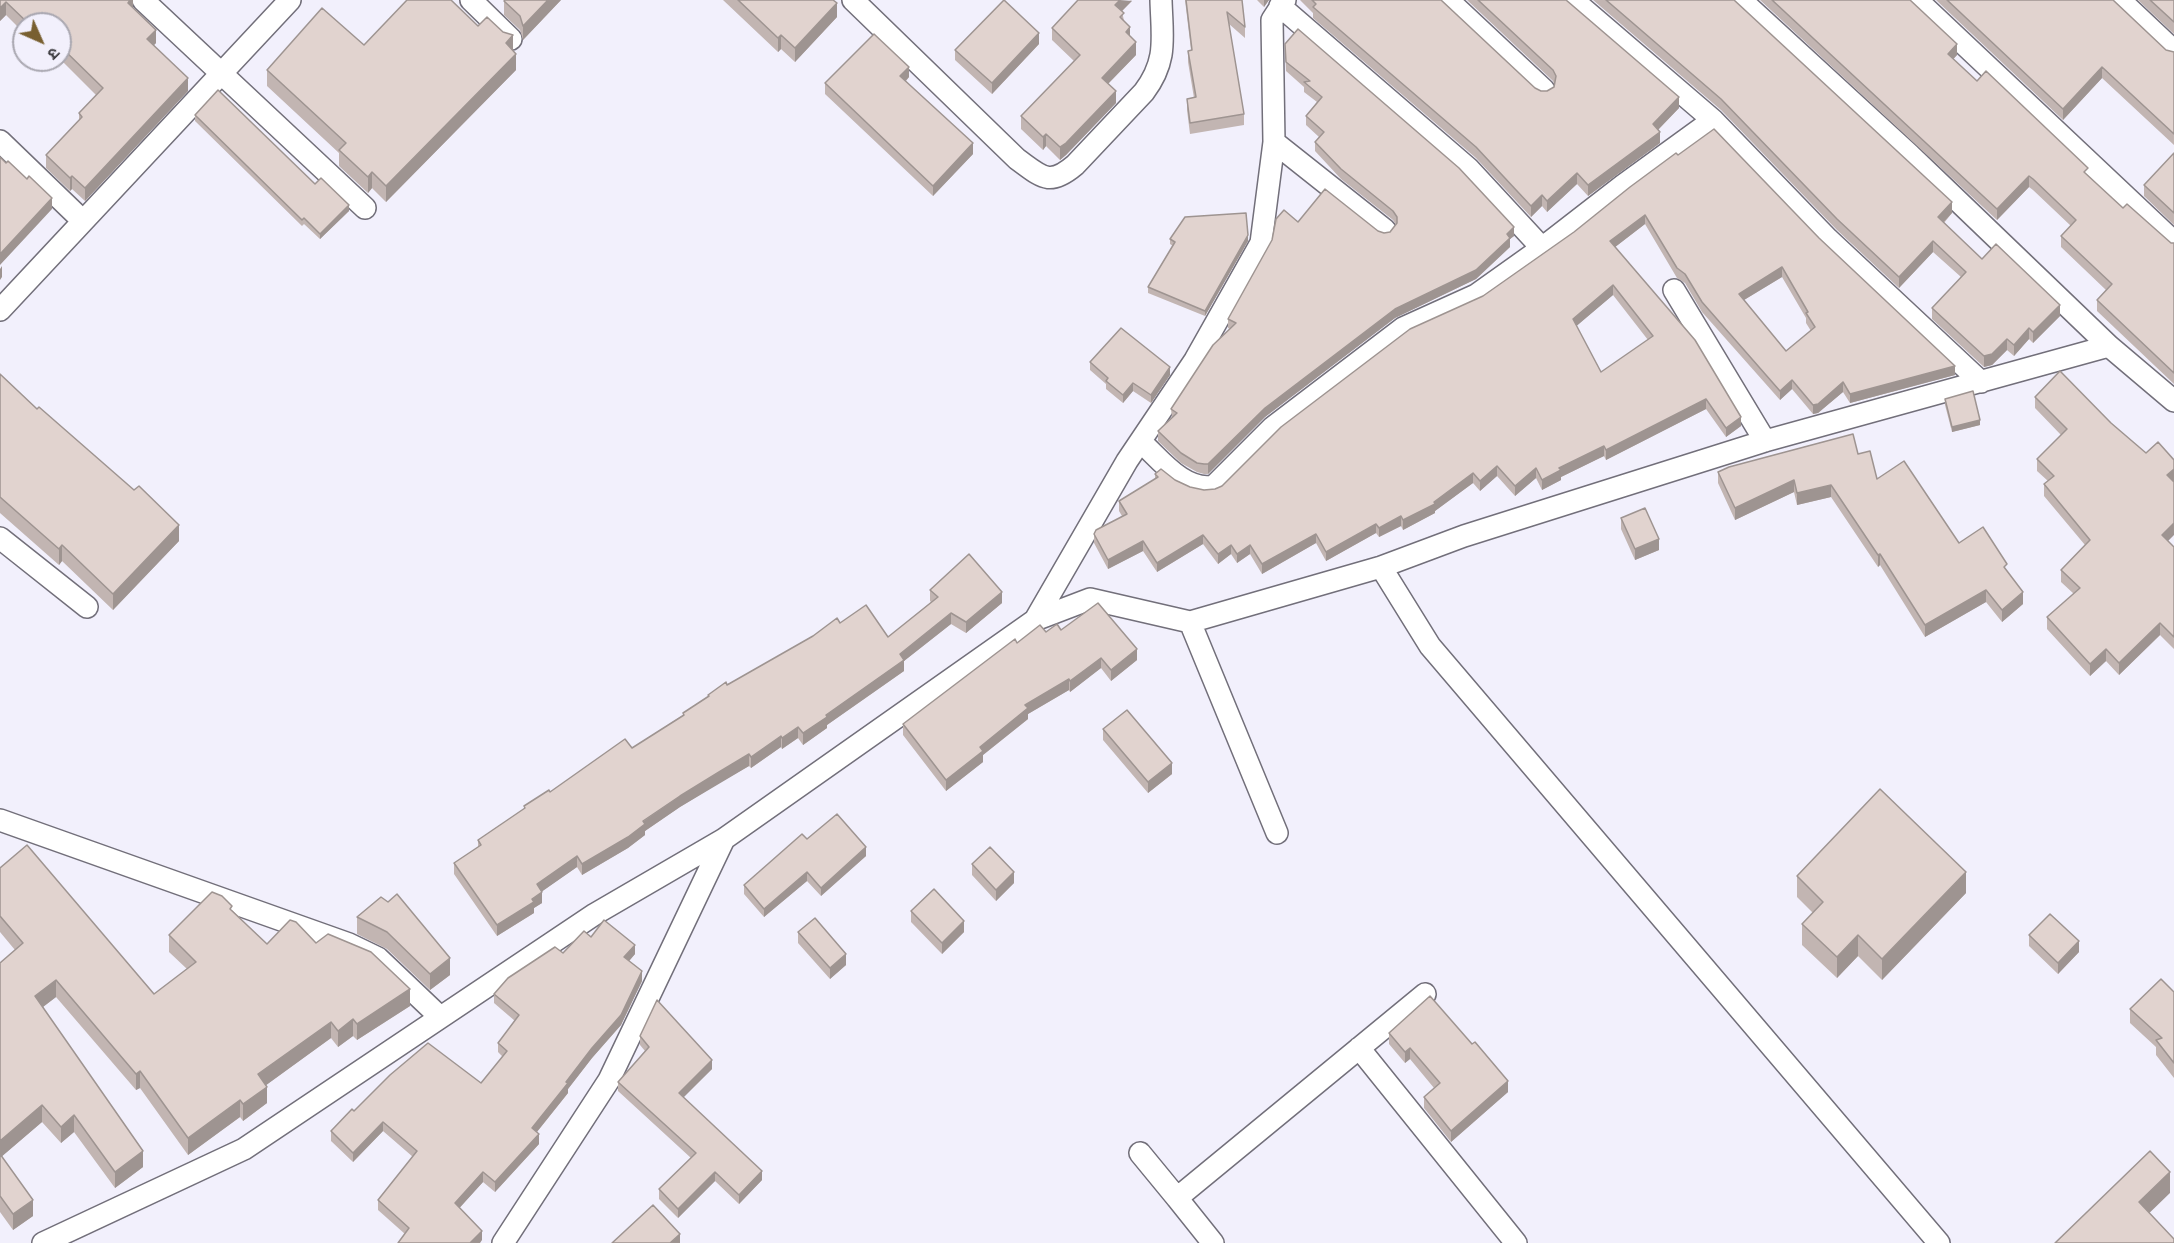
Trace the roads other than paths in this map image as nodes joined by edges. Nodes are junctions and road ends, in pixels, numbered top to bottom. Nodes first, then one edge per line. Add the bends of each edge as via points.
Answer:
1 (143, 0) edge
2 (290, 0) edge
3 (471, 0) edge
4 (853, 0) edge
5 (1161, 0) edge
6 (1448, 0) edge
7 (1573, 0) edge
8 (1741, 0) edge
9 (1917, 0) edge
10 (2120, 0) edge
11 (1282, 3) edge
12 (511, 39) edge
13 (2174, 51) edge
14 (222, 74) junction
15 (1545, 90) edge
16 (1713, 120) junction
17 (0, 141) edge
18 (1274, 142) junction
19 (364, 208) dead end
20 (83, 221) junction
21 (1385, 230) edge
22 (2174, 242) edge
23 (1542, 248) junction
24 (1674, 290) dead end
25 (0, 310) edge
26 (2109, 346) junction
27 (1982, 382) junction
28 (2174, 401) edge
29 (1765, 441) junction
30 (1141, 442) junction
31 (0, 538) edge
32 (1381, 567) junction
33 (87, 607) dead end
34 (1035, 620) junction
35 (1190, 622) junction
36 (0, 820) edge
37 (1277, 833) dead end
38 (724, 839) junction
39 (1425, 994) dead end
40 (439, 1017) junction
41 (1359, 1048) junction
42 (1140, 1153) dead end
43 (1177, 1198) junction
44 (43, 1243) edge
45 (503, 1243) edge
46 (1213, 1243) edge
47 (1516, 1243) edge
48 (1939, 1243) edge

1 - 14 street
2 - 14 street
3 - 12 street
4 - 5 street via 1017,159 1041,177 1053,179 1075,165 1153,80 1162,53
6 - 15 street
7 - 16 street
8 - 26 street via 1910,154
9 - 22 street
10 - 13 street
11 - 18 street via 1272,20
11 - 23 street via 1468,168
14 - 19 street
14 - 20 street
16 - 23 street
16 - 27 street via 1828,239
17 - 20 street
18 - 21 street
18 - 30 street via 1261,243 1195,360
20 - 25 street
23 - 30 street via 1476,296 1403,328 1273,427 1214,486 1186,482
24 - 29 street
26 - 27 street
26 - 28 street
27 - 29 street
29 - 32 street via 1464,536
30 - 34 street
31 - 33 street
32 - 35 street
32 - 48 street via 1430,646
34 - 35 street via 1090,599
34 - 38 street
35 - 37 street
36 - 40 street via 349,944 378,958
38 - 40 street via 595,914
38 - 45 street via 609,1080
39 - 41 street
40 - 44 street via 244,1149
41 - 43 street
41 - 47 street
42 - 43 street
43 - 46 street

